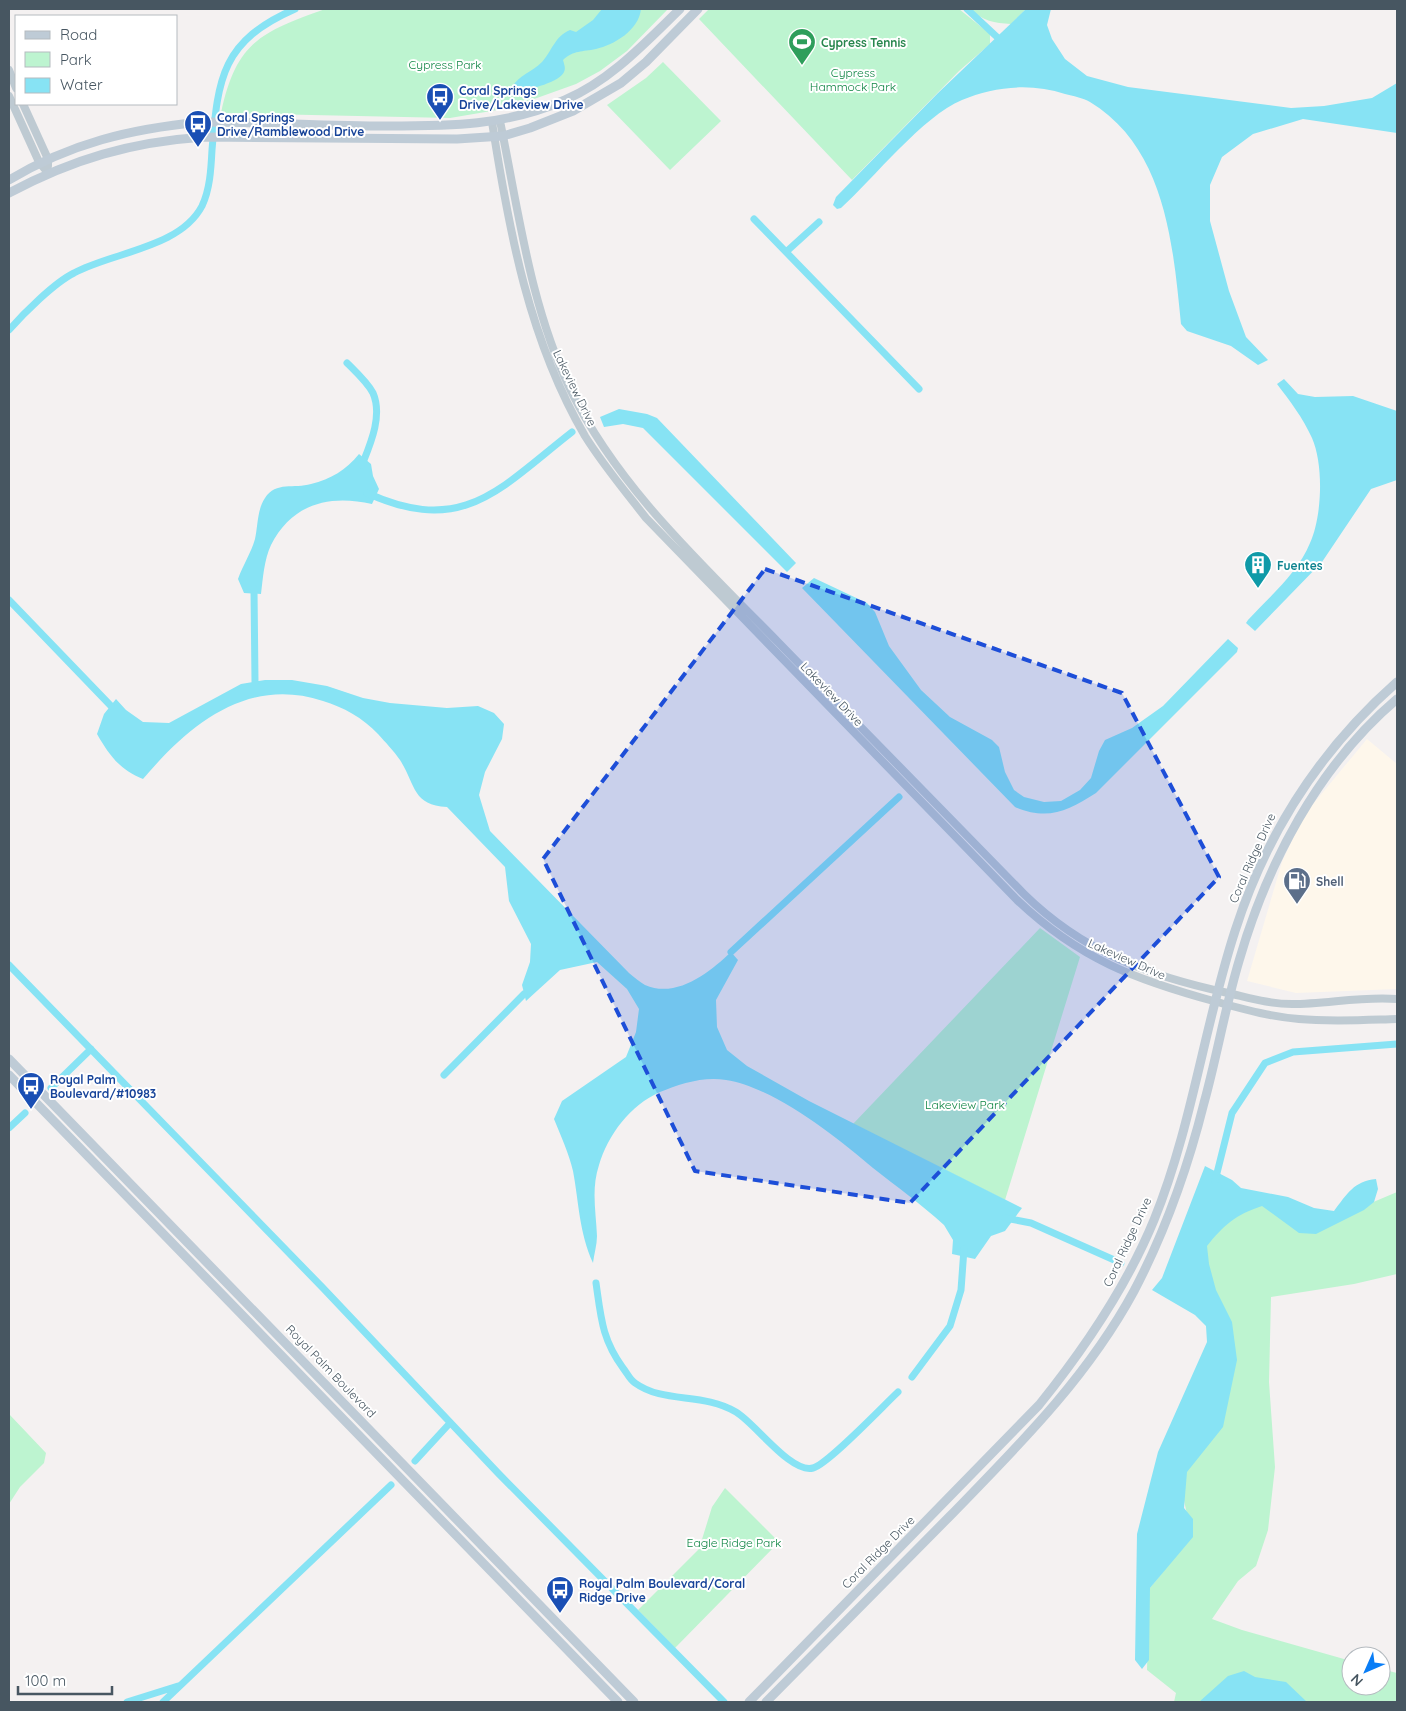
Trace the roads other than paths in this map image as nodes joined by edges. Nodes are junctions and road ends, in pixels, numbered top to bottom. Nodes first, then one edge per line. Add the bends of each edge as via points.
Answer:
1 (680, 9) edge
2 (698, 9) edge
3 (9, 70) edge
4 (15, 85) edge
5 (9, 96) edge
6 (23, 105) edge
7 (496, 122) junction
8 (499, 136) junction
9 (43, 160) junction
10 (48, 173) junction
11 (9, 180) edge
12 (9, 194) edge
13 (1397, 682) edge
14 (1397, 699) edge
15 (1218, 991) junction
16 (1231, 994) junction
17 (1397, 999) edge
18 (1216, 1002) junction
19 (1228, 1005) junction
20 (1397, 1018) edge
21 (9, 1058) edge
22 (9, 1075) edge
23 (618, 1702) edge
24 (634, 1702) edge
25 (749, 1702) edge
26 (766, 1702) edge

1 - 7 main road via 637,52 590,86 566,100
2 - 8 main road via 621,83 573,111
3 - 4 street
5 - 9 street
6 - 9 street
7 - 8 street, Lakeview Drive
7 - 9 main road via 456,126 201,122 130,131 91,141
8 - 10 main road via 457,139 204,137 138,144 98,154
8 - 15 street, Lakeview Drive via 534,292 558,362 594,431 619,470 653,511 1040,910 1066,932 1116,958
8 - 18 street, Lakeview Drive via 525,294 539,338 585,436 646,518 1016,900 1047,928 1112,968 1159,986
9 - 10 street
9 - 11 main road
10 - 12 main road
13 - 15 main road, Coral Ridge Drive via 1346,732 1285,816 1247,898
14 - 16 main road, Coral Ridge Drive via 1356,741 1296,823 1259,900
15 - 16 street, Lakeview Drive
15 - 18 main road, Coral Ridge Drive
16 - 17 street, Lakeview Drive via 1291,1004
16 - 19 main road, Coral Ridge Drive
18 - 19 street, Lakeview Drive
18 - 25 main road, Coral Ridge Drive via 1173,1163 1154,1220 1124,1281 1080,1355 1039,1405
19 - 20 street, Lakeview Drive via 1296,1019
19 - 26 main road, Coral Ridge Drive via 1186,1170 1135,1289 1103,1343 1047,1415
21 - 24 main road, Royal Palm Boulevard
22 - 23 main road, Royal Palm Boulevard

